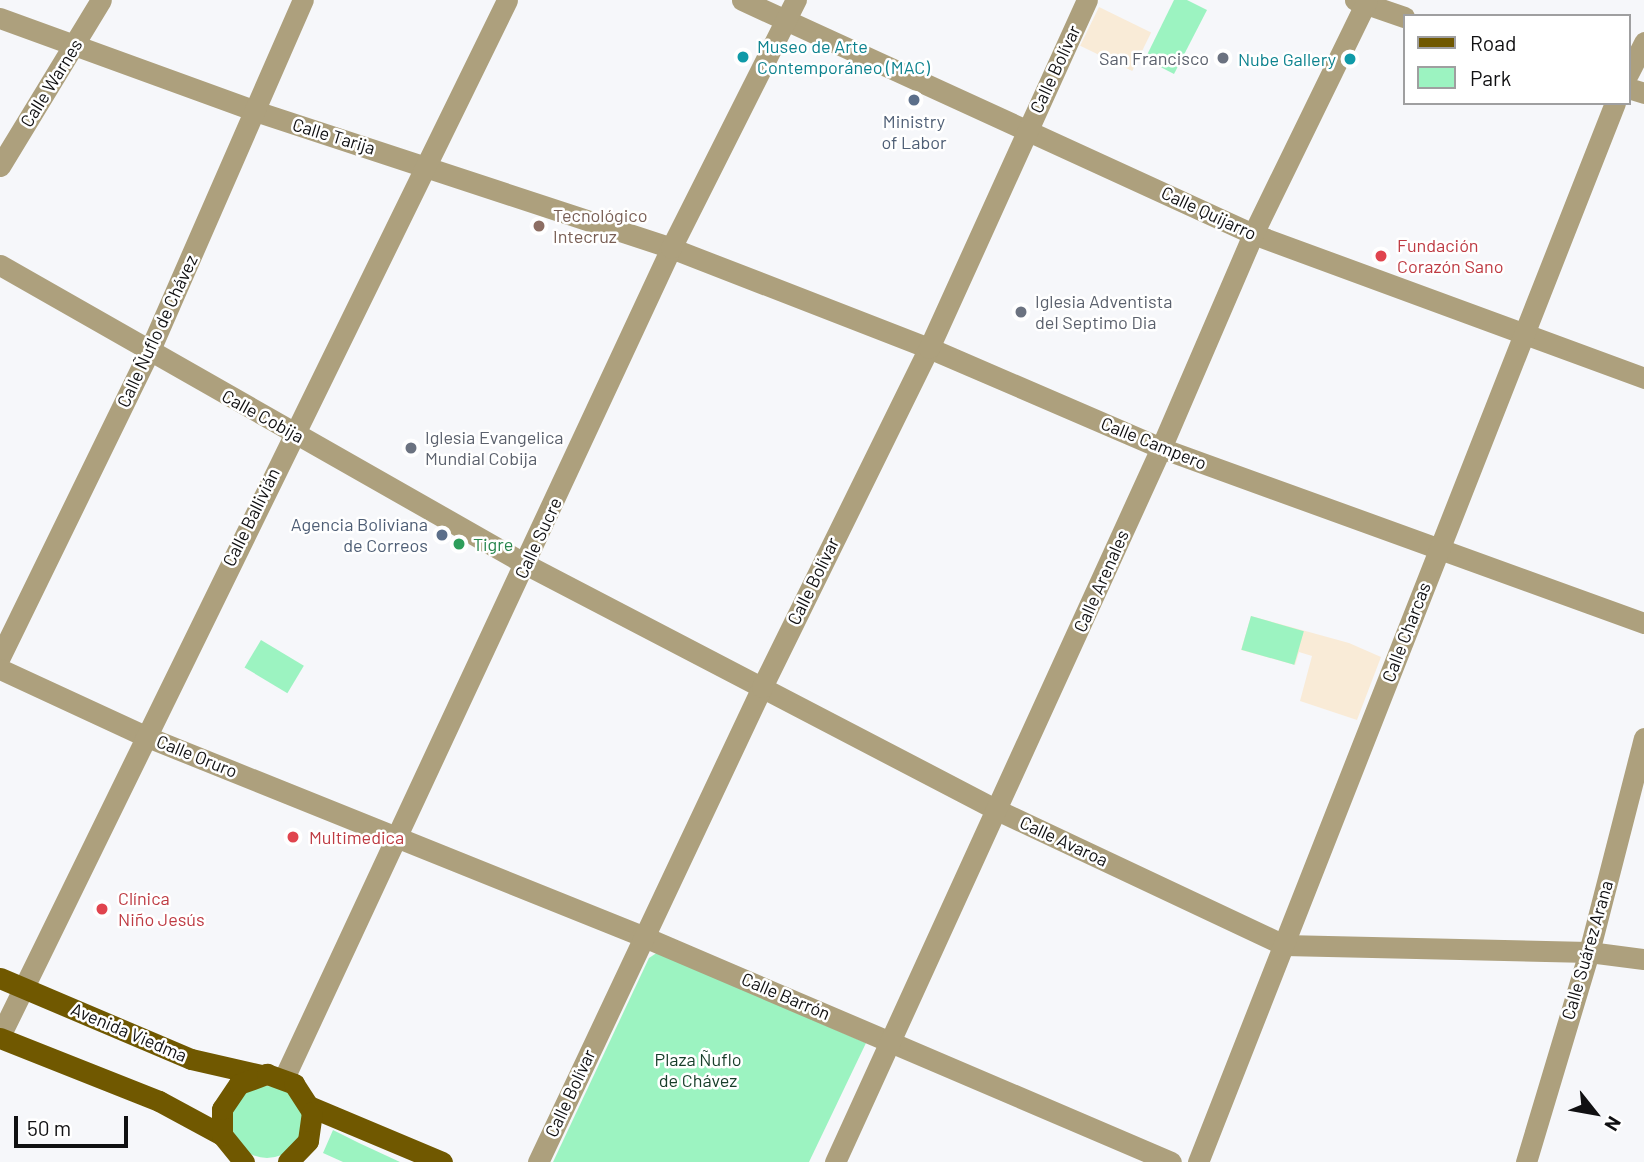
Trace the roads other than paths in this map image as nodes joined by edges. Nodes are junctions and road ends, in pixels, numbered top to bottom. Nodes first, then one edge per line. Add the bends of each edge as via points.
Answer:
1 (101, 0) edge
2 (303, 0) edge
3 (507, 0) edge
4 (742, 0) edge
5 (796, 0) edge
6 (1087, 0) edge
7 (1362, 2) edge
8 (1402, 16) edge
9 (0, 18) edge
10 (786, 20) junction
11 (1644, 42) edge
12 (76, 44) junction
13 (1630, 70) edge
14 (1614, 105) edge
15 (255, 111) junction
16 (1027, 128) junction
17 (425, 164) junction
18 (0, 166) edge
19 (1253, 234) junction
20 (671, 248) junction
21 (0, 265) edge
22 (1522, 336) junction
23 (929, 348) junction
24 (149, 352) junction
25 (1644, 378) edge
26 (292, 432) junction
27 (1161, 448) junction
28 (1438, 550) junction
29 (527, 565) junction
30 (1644, 623) edge
31 (0, 657) edge
32 (0, 669) edge
33 (762, 687) junction
34 (145, 736) junction
35 (1644, 738) edge
36 (997, 810) junction
37 (398, 835) junction
38 (642, 936) junction
39 (1284, 946) junction
40 (1589, 952) junction
41 (1644, 959) edge
42 (0, 978) edge
43 (24, 988) junction
44 (0, 1037) edge
45 (892, 1040) junction
46 (261, 1075) junction
47 (284, 1078) junction
48 (311, 1107) junction
49 (224, 1147) edge
50 (244, 1162) edge
51 (289, 1162) edge
52 (442, 1162) edge
53 (538, 1162) edge
54 (835, 1162) edge
55 (1171, 1162) edge
56 (1198, 1162) edge
57 (1526, 1162) edge

1 - 12 street, Calle Warnes
2 - 15 street, Calle Ñuflo de Chávez
3 - 17 street, Calle Ballivián
4 - 10 street, Calle Quijarro
5 - 10 street, Calle Sucre
6 - 16 street, Calle Bolívar
7 - 8 street
7 - 19 street, Calle Arenales
9 - 12 street, Calle Tarija
10 - 16 street, Calle Quijarro
10 - 20 street, Calle Sucre
11 - 13 street
12 - 15 street, Calle Tarija
12 - 18 street, Calle Warnes
14 - 22 street, Calle Charcas
15 - 17 street, Calle Tarija
15 - 24 street, Calle Ñuflo de Chávez
16 - 19 street, Calle Quijarro
16 - 23 street, Calle Bolívar
17 - 20 street, Calle Tarija
17 - 26 street, Calle Ballivián
19 - 22 street, Calle Quijarro
19 - 27 street, Calle Arenales
20 - 23 street, Calle Campero
20 - 29 street, Calle Sucre
21 - 24 street, Calle Cobija
22 - 25 street, Calle Quijarro
22 - 28 street, Calle Charcas
23 - 27 street, Calle Campero
23 - 33 street, Calle Bolívar
24 - 26 street, Calle Cobija
24 - 31 street, Calle Ñuflo de Chávez
26 - 29 street, Calle Cobija
26 - 34 street, Calle Ballivián
27 - 28 street, Calle Campero
27 - 36 street, Calle Arenales
28 - 30 street, Calle Campero
28 - 39 street, Calle Charcas
29 - 33 street, Calle Avaroa
29 - 37 street, Calle Sucre
32 - 34 street, Calle Oruro
33 - 36 street, Calle Avaroa
33 - 38 street, Calle Bolívar
34 - 37 street, Calle Oruro
34 - 43 street, Calle Ballivián
35 - 40 street, Calle Suárez Arana
36 - 39 street, Calle Avaroa
36 - 45 street, Calle Arenales
37 - 38 street, Calle Barrón
37 - 47 street, Calle Sucre
38 - 45 street, Calle Barrón
38 - 53 street, Calle Bolívar
39 - 40 street, Calle Avaroa
39 - 56 street, Calle Charcas
40 - 41 street, Calle Avaroa
40 - 57 street, Calle Suárez Arana
42 - 43 main road, Avenida Viedma
43 - 44 street, Calle Ballivián
43 - 46 main road, Avenida Viedma via 191,1059
44 - 49 main road via 159,1101
45 - 54 street, Calle Arenales
45 - 55 street, Calle Barrón
46 - 47 main road, Avenida Viedma
46 - 49 main road via 244,1081 226,1097 220,1114
47 - 48 main road via 303,1091
48 - 51 main road via 308,1141
48 - 52 main road
49 - 50 main road

